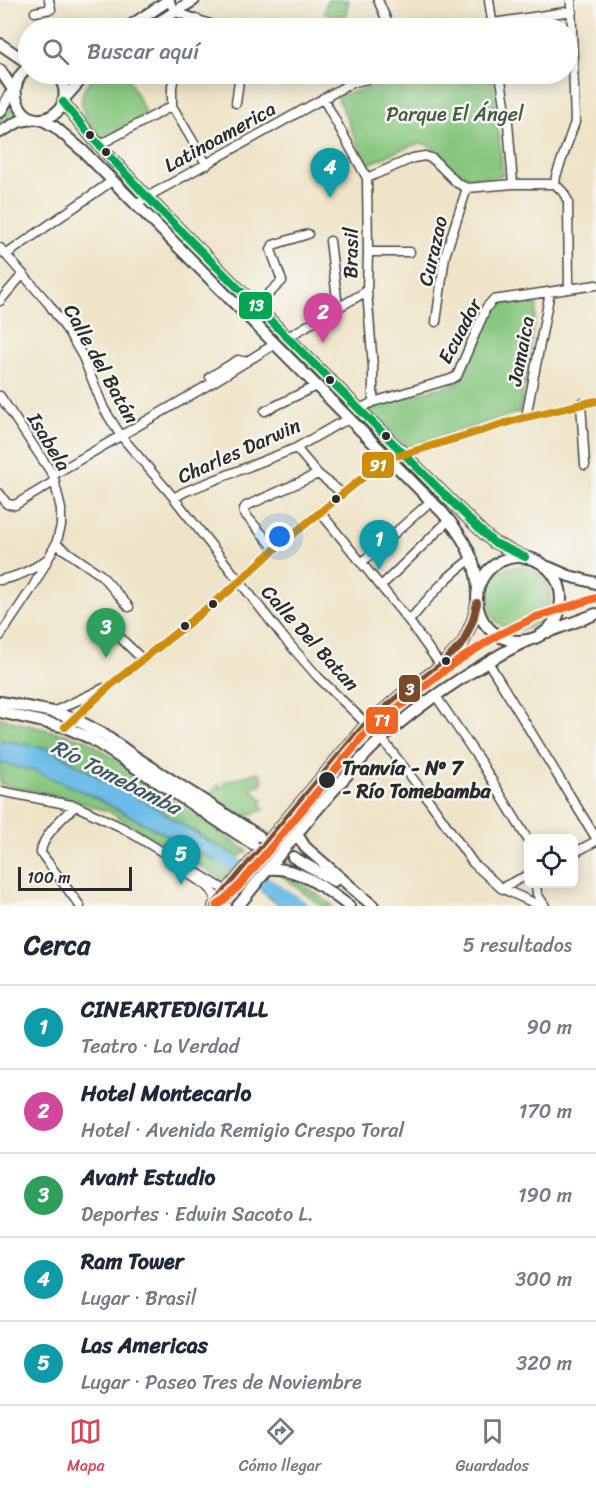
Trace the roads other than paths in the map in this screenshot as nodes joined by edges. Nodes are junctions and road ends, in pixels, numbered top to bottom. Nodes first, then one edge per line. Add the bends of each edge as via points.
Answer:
1 (49, 0) edge
2 (169, 0) edge
3 (194, 0) edge
4 (378, 0) edge
5 (489, 0) edge
6 (571, 0) edge
7 (572, 11) junction
8 (34, 12) dead end
9 (176, 12) junction
10 (142, 18) edge
11 (166, 18) edge
12 (185, 18) edge
13 (386, 18) edge
14 (492, 18) edge
15 (535, 18) edge
16 (572, 18) edge
17 (0, 44) edge
18 (18, 56) edge
19 (0, 70) edge
20 (18, 76) edge
21 (62, 84) edge
22 (78, 84) edge
23 (172, 84) edge
24 (239, 84) edge
25 (349, 84) edge
26 (502, 84) edge
27 (574, 84) edge
28 (12, 90) junction
29 (323, 98) junction
30 (64, 101) junction
31 (236, 103) dead end
32 (172, 106) junction
33 (0, 112) edge
34 (38, 119) junction
35 (0, 132) edge
36 (99, 145) junction
37 (207, 165) junction
38 (367, 178) junction
39 (112, 181) junction
40 (513, 184) junction
41 (555, 184) junction
42 (467, 188) junction
43 (147, 197) junction
44 (136, 206) junction
45 (308, 234) dead end
46 (330, 241) dead end
47 (3, 251) edge
48 (368, 252) junction
49 (410, 252) dead end
50 (23, 274) junction
51 (596, 285) edge
52 (569, 289) junction
53 (367, 291) junction
54 (550, 292) junction
55 (0, 301) edge
56 (255, 307) junction
57 (338, 307) junction
58 (436, 322) dead end
59 (286, 338) junction
60 (275, 344) junction
61 (93, 352) dead end
62 (83, 357) junction
63 (246, 362) junction
64 (210, 377) dead end
65 (316, 386) junction
66 (1, 401) edge
67 (596, 401) edge
68 (373, 402) junction
69 (581, 403) junction
70 (358, 410) junction
71 (266, 411) dead end
72 (526, 417) junction
73 (350, 419) junction
74 (121, 436) junction
75 (296, 448) junction
76 (405, 454) junction
77 (388, 458) junction
78 (585, 465) dead end
79 (318, 474) junction
80 (54, 478) junction
81 (0, 494) edge
82 (343, 494) junction
83 (174, 498) junction
84 (431, 501) junction
85 (321, 512) junction
86 (448, 520) junction
87 (56, 544) junction
88 (275, 549) junction
89 (525, 557) junction
90 (473, 558) junction
91 (47, 560) junction
92 (361, 563) junction
93 (544, 565) junction
94 (0, 580) edge
95 (239, 582) junction
96 (596, 583) edge
97 (381, 586) junction
98 (478, 590) junction
99 (477, 603) junction
100 (129, 607) dead end
101 (596, 614) edge
102 (100, 618) dead end
103 (409, 621) junction
104 (542, 634) junction
105 (0, 636) edge
106 (529, 640) junction
107 (142, 659) junction
108 (488, 662) junction
109 (441, 666) junction
110 (112, 684) junction
111 (436, 696) junction
112 (0, 702) edge
113 (0, 712) edge
114 (53, 712) junction
115 (75, 719) junction
116 (368, 723) junction
117 (65, 727) junction
118 (382, 739) junction
119 (137, 758) junction
120 (0, 791) edge
121 (180, 796) junction
122 (76, 806) junction
123 (123, 828) junction
124 (277, 829) junction
125 (297, 834) junction
126 (524, 834) edge
127 (596, 839) edge
128 (578, 850) edge
129 (254, 858) junction
130 (268, 869) junction
131 (524, 877) edge
132 (220, 886) tunnel mouth
133 (501, 888) junction
134 (536, 888) edge
135 (215, 905) edge
136 (80, 906) edge
137 (238, 906) edge
138 (349, 906) edge
139 (354, 906) edge
140 (370, 906) edge
141 (542, 906) edge

1 - 8 street via 51,9
2 - 9 street
2 - 10 main road
3 - 9 main road
4 - 13 street
5 - 14 street
6 - 7 street
7 - 15 street
7 - 16 street
9 - 11 main road
9 - 12 street
17 - 18 main road
19 - 28 main road
20 - 28 main road
21 - 30 main road
22 - 30 main road
23 - 32 street
24 - 31 street
25 - 29 street, Latinoamerica
26 - 40 street
27 - 41 street via 575,122
28 - 33 main road
28 - 34 main road via 16,106 27,116
29 - 37 street, Latinoamerica
29 - 38 street, Brasil
30 - 34 main road via 56,113
30 - 36 main road
32 - 36 street
32 - 37 street
34 - 35 main road via 20,121
34 - 39 main road via 70,140
36 - 43 main road
37 - 43 street, Latinoamerica
38 - 42 street via 425,156
38 - 48 street, Brasil
39 - 44 main road
39 - 47 street
40 - 41 street
40 - 42 street
41 - 52 street via 568,201
42 - 58 street, Curazao via 445,256
43 - 44 street, Latinoamerica
43 - 56 main road
44 - 60 main road
45 - 56 street via 273,245 282,281
46 - 57 street
47 - 50 street, Calle del Batán
48 - 49 street
48 - 53 street, Brasil
50 - 55 street
50 - 62 street, Calle del Batán via 59,318
51 - 52 street, Ecuador
52 - 54 street, Ecuador
53 - 57 street, Brasil
53 - 68 street
54 - 68 street, Ecuador via 493,300 457,376
54 - 72 street, Jamaica
56 - 59 main road
57 - 59 street, Brasil
59 - 70 main road
60 - 63 street
60 - 65 main road
61 - 62 street
62 - 74 street, Calle del Batán via 104,409
63 - 64 street via 238,360
63 - 74 street
65 - 71 street
65 - 73 main road
66 - 80 street, Isabela
67 - 69 street
68 - 70 street, Ecuador
69 - 72 street
69 - 78 street
70 - 76 main road
72 - 76 street
73 - 75 street, Charles Darwin
73 - 77 main road
74 - 80 street
74 - 83 street, Calle del Batán
75 - 79 street
75 - 83 street, Charles Darwin
76 - 77 street
76 - 89 main road via 493,542
77 - 82 street
77 - 84 main road
79 - 82 street
79 - 88 street via 244,509
80 - 81 street via 15,505 7,504
80 - 87 street, Isabela via 61,509
82 - 85 street
83 - 95 street, Calle del Batán
84 - 86 main road
84 - 92 street
85 - 88 street
85 - 92 street
86 - 90 main road
86 - 97 street
87 - 91 street, Isabela
87 - 100 street via 102,575
88 - 95 street
89 - 93 main road
89 - 98 main road via 495,564
90 - 98 main road
90 - 103 street
91 - 94 street via 23,574
91 - 105 street, Isabela
92 - 97 street
93 - 96 main road
93 - 104 main road via 553,573 561,596 555,622
95 - 107 street
95 - 116 street, Calle Del Batan via 318,677
97 - 103 street
98 - 99 main road
99 - 106 main road via 484,621 498,635
99 - 109 main road via 463,643
101 - 104 main road
102 - 107 street
103 - 109 street
104 - 106 main road
106 - 108 main road
107 - 110 street
108 - 111 main road
108 - 127 street
109 - 116 main road
110 - 114 street
110 - 115 street
111 - 118 main road
111 - 126 street
112 - 114 main road
113 - 117 main road
114 - 115 main road
115 - 117 street
115 - 119 main road
116 - 118 street, Calle Del Batan
116 - 124 main road
117 - 121 main road via 90,738
118 - 125 main road
118 - 133 street, Calle Del Batan via 473,863
119 - 121 main road via 256,840
119 - 124 main road via 255,829
120 - 122 street
121 - 129 main road via 246,844
122 - 123 street
122 - 136 street via 64,815 41,847 41,853
123 - 132 street
123 - 135 street via 125,835 213,890
124 - 129 main road
125 - 130 main road
125 - 140 main road via 305,847
127 - 128 street
129 - 135 main road
130 - 137 main road
130 - 138 main road via 294,872
131 - 133 street
133 - 141 street, Calle Del Batan
134 - 141 street
139 - 140 main road via 291,861 340,884

